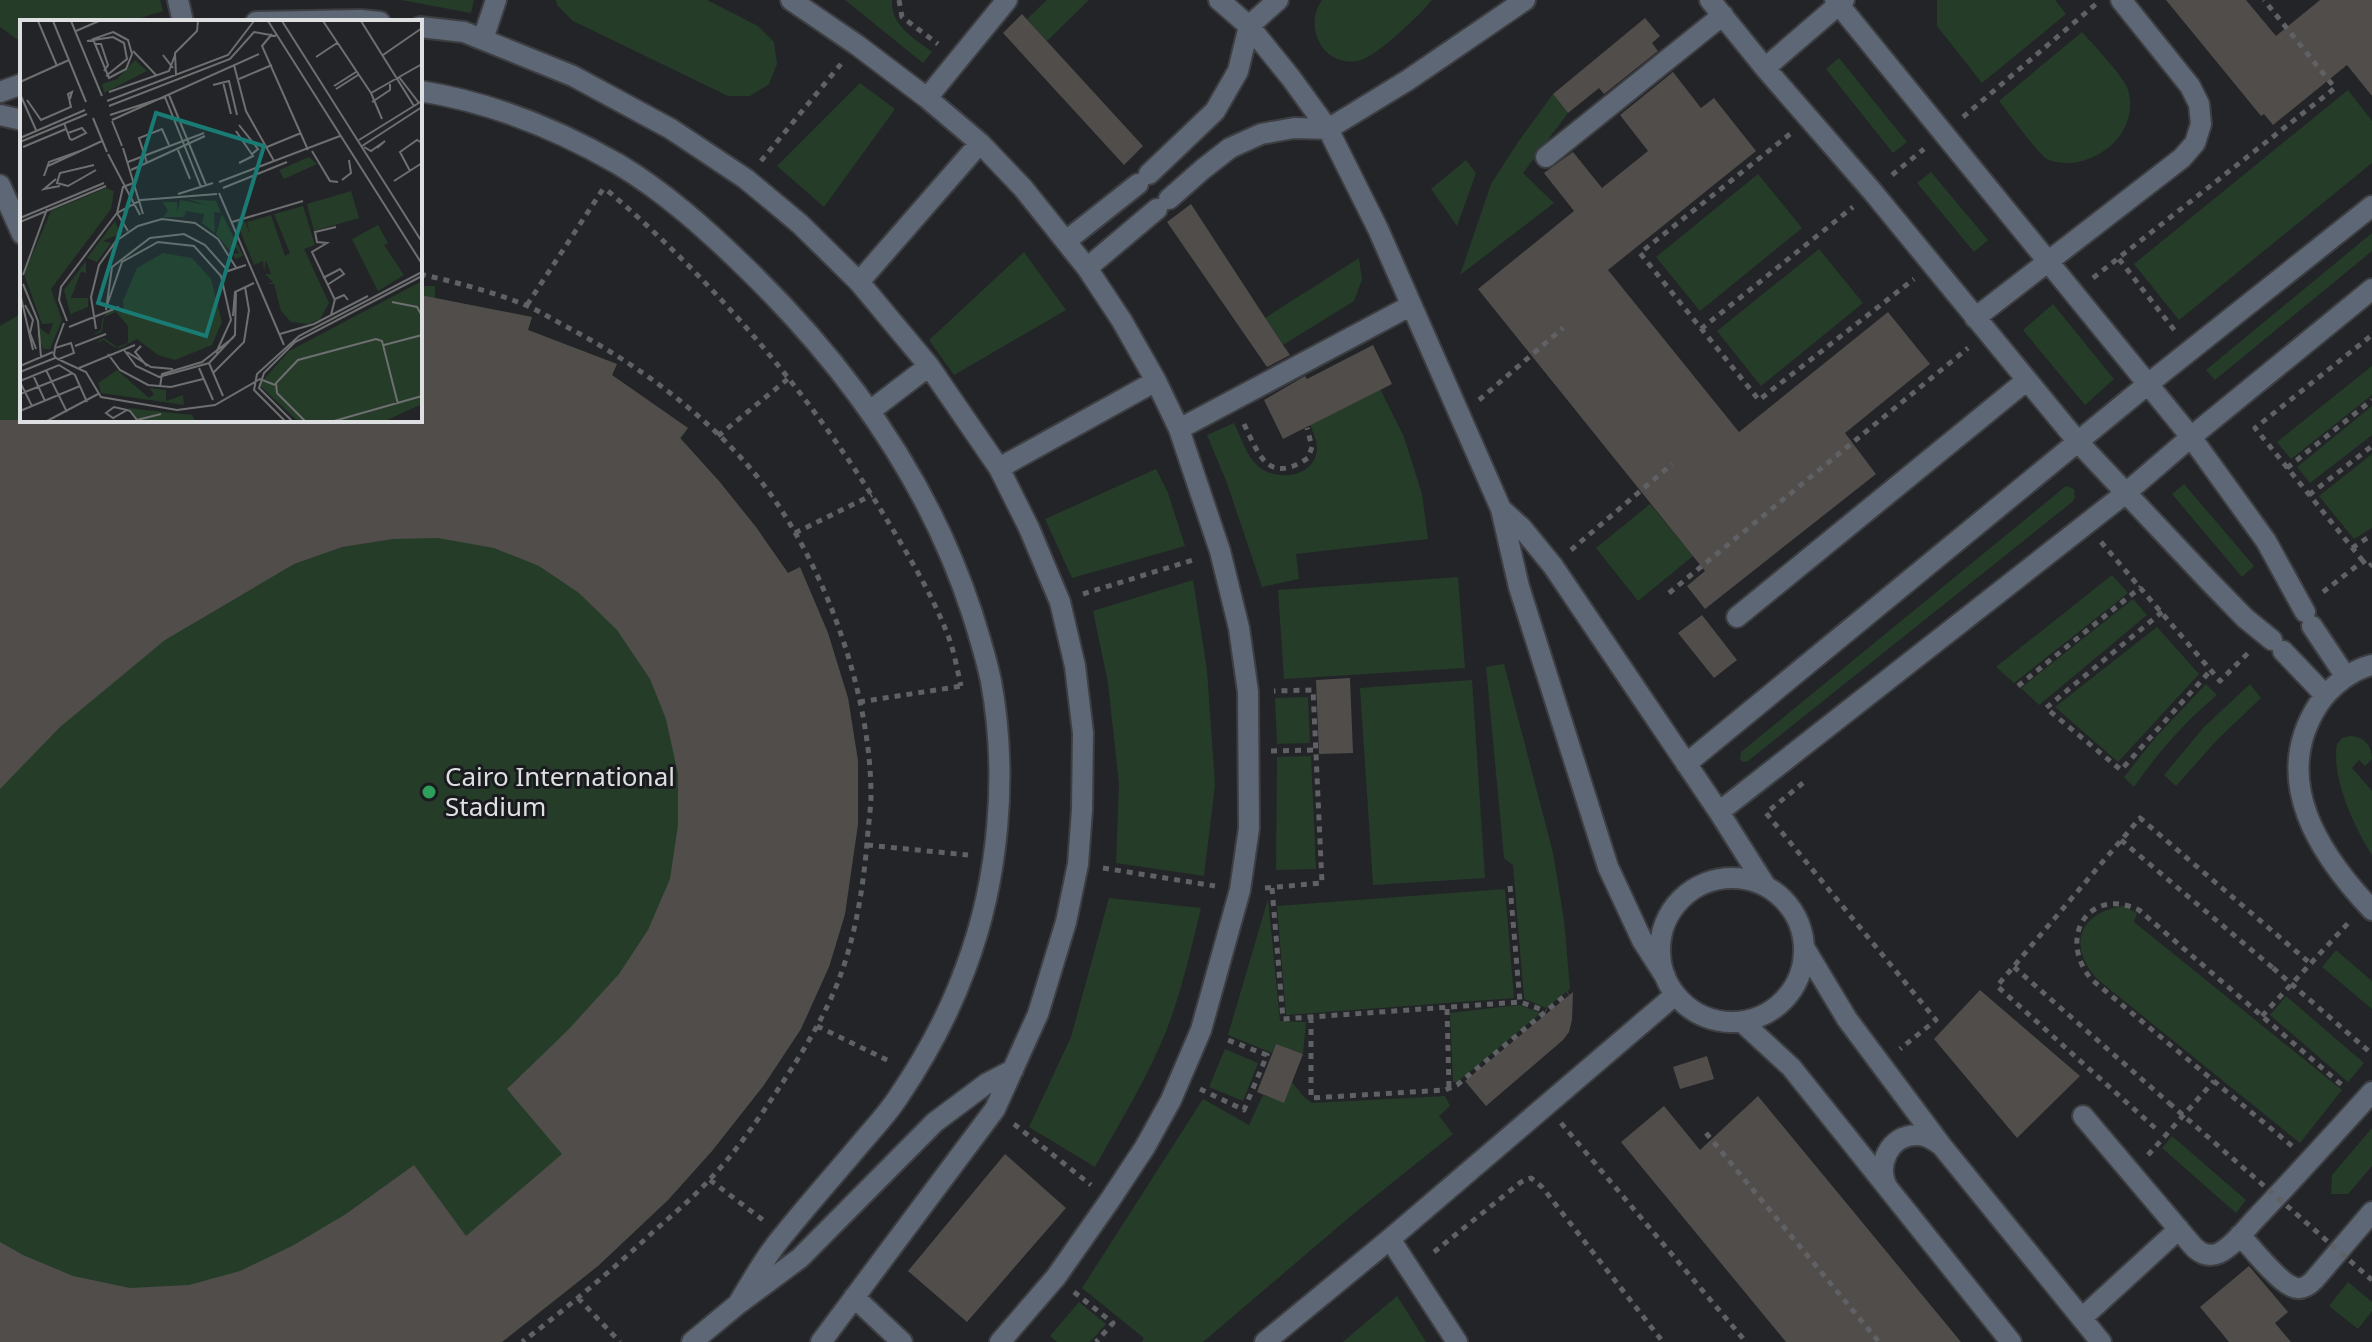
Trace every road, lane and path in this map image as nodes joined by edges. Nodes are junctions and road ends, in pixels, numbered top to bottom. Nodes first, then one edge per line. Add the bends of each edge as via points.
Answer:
1 (178, 0) edge
2 (496, 0) edge
3 (791, 0) edge
4 (899, 0) edge
5 (1007, 0) edge
6 (1219, 0) edge
7 (1278, 0) edge
8 (2101, 0) edge
9 (2121, 0) edge
10 (2264, 0) edge
11 (1839, 1) edge
12 (1514, 3) edge
13 (1716, 8) edge
14 (183, 20) edge
15 (1249, 26) junction
16 (422, 27) edge
17 (483, 39) junction
18 (857, 45) junction
19 (959, 59) junction
20 (1765, 68) junction
21 (422, 91) edge
22 (927, 98) junction
23 (0, 115) edge
24 (1810, 118) junction
25 (20, 120) edge
26 (1328, 129) junction
27 (1943, 133) junction
28 (980, 143) junction
29 (1183, 143) junction
30 (1546, 157) dead end
31 (1203, 169) junction
32 (746, 179) junction
33 (592, 180) dead end
34 (0, 185) edge
35 (1872, 191) junction
36 (594, 203) dead end
37 (2372, 206) edge
38 (20, 230) edge
39 (1066, 241) junction
40 (2119, 259) junction
41 (2047, 261) junction
42 (1932, 264) junction
43 (1087, 268) junction
44 (422, 275) edge
45 (859, 282) junction
46 (2372, 289) edge
47 (2073, 293) junction
48 (527, 305) junction
49 (1410, 306) junction
50 (1982, 325) junction
51 (1563, 328) dead end
52 (1701, 329) junction
53 (2372, 335) edge
54 (2190, 351) junction
55 (929, 366) junction
56 (789, 378) junction
57 (2027, 380) junction
58 (1156, 381) junction
59 (2148, 384) junction
60 (2372, 400) edge
61 (1233, 401) junction
62 (870, 411) junction
63 (1460, 416) junction
64 (1307, 428) dead end
65 (1179, 429) junction
66 (718, 436) junction
67 (2191, 437) junction
68 (2078, 442) junction
69 (2372, 446) edge
70 (1672, 464) dead end
71 (999, 468) junction
72 (2287, 468) junction
73 (2127, 492) junction
74 (872, 495) junction
75 (2309, 495) junction
76 (1501, 509) junction
77 (795, 533) junction
78 (2372, 535) edge
79 (2099, 539) dead end
80 (2352, 548) junction
81 (1220, 551) junction
82 (2363, 561) junction
83 (2372, 564) edge
84 (1553, 566) junction
85 (2141, 587) junction
86 (1669, 593) dead end
87 (1060, 602) junction
88 (2162, 612) junction
89 (2307, 615) junction
90 (1737, 617) dead end
91 (2273, 642) junction
92 (2372, 665) edge
93 (2211, 670) junction
94 (2346, 677) junction
95 (961, 686) dead end
96 (2018, 686) dead end
97 (945, 689) dead end
98 (2325, 695) junction
99 (859, 702) junction
100 (1316, 750) dead end
101 (1250, 751) junction
102 (1686, 764) junction
103 (1803, 783) dead end
104 (1719, 812) junction
105 (2121, 840) junction
106 (867, 845) junction
107 (963, 855) dead end
108 (1765, 885) junction
109 (1510, 886) dead end
110 (1272, 888) dead end
111 (2369, 907) edge
112 (1805, 949) junction
113 (2311, 964) junction
114 (2014, 967) junction
115 (1665, 976) junction
116 (1568, 993) dead end
117 (1675, 995) junction
118 (1520, 1002) junction
119 (1447, 1009) junction
120 (1546, 1011) junction
121 (2262, 1016) junction
122 (1311, 1017) junction
123 (1742, 1022) junction
124 (817, 1026) junction
125 (1201, 1030) junction
126 (2372, 1054) edge
127 (895, 1064) dead end
128 (1881, 1064) junction
129 (1013, 1070) junction
130 (1180, 1080) junction
131 (2214, 1081) junction
132 (1449, 1089) junction
133 (2367, 1097) edge
134 (1546, 1106) junction
135 (995, 1109) junction
136 (2083, 1116) dead end
137 (2155, 1128) dead end
138 (1706, 1133) dead end
139 (1941, 1145) junction
140 (2310, 1161) junction
141 (2131, 1173) junction
142 (710, 1180) junction
143 (1889, 1192) junction
144 (1110, 1200) junction
145 (2372, 1212) edge
146 (768, 1224) dead end
147 (2179, 1229) junction
148 (2240, 1235) junction
149 (1390, 1239) junction
150 (1434, 1252) dead end
151 (1056, 1277) junction
152 (2372, 1280) edge
153 (854, 1297) junction
154 (578, 1298) junction
155 (738, 1304) junction
156 (2082, 1318) junction
157 (522, 1342) edge
158 (620, 1342) edge
159 (692, 1342) edge
160 (821, 1342) edge
161 (902, 1342) edge
162 (1000, 1342) edge
163 (1096, 1342) edge
164 (1265, 1342) edge
165 (1457, 1342) edge
166 (1663, 1342) edge
167 (1746, 1342) edge
168 (1879, 1342) edge
169 (2011, 1342) edge
170 (2101, 1342) edge

1 - 14 lane
2 - 17 lane
3 - 18 lane
4 - 19 path via 902,17 911,27
5 - 19 lane
6 - 15 lane
7 - 15 lane
8 - 27 path
9 - 41 lane via 2190,86 2201,124 2195,143 2182,158
10 - 40 path via 2335,88
11 - 20 lane
11 - 27 lane
12 - 26 lane via 1408,80
13 - 20 lane
13 - 30 lane
15 - 26 lane
15 - 29 lane via 1238,71 1215,111
16 - 17 lane
17 - 32 lane via 573,76 671,129
18 - 22 lane
18 - 32 path
19 - 22 lane
20 - 24 lane
21 - 62 lane via 493,108 550,130 663,195 774,296 818,342
22 - 28 lane
23 - 25 lane
24 - 35 lane
24 - 52 path via 1640,253
26 - 31 lane via 1261,134 1230,148
26 - 49 lane
27 - 35 path
27 - 41 lane
28 - 39 lane
28 - 45 lane
29 - 31 lane
29 - 39 lane
31 - 43 lane
32 - 45 lane
33 - 56 path via 684,263
34 - 38 lane
35 - 42 lane
35 - 52 path
36 - 48 path
37 - 54 lane
39 - 43 lane
40 - 47 path
40 - 54 path
41 - 47 lane
41 - 50 lane
42 - 50 lane
42 - 52 path via 1759,400
43 - 58 lane
44 - 48 path
45 - 55 lane
46 - 67 lane
47 - 59 lane
48 - 66 path via 652,379
49 - 61 lane
49 - 63 lane
50 - 57 lane
50 - 86 path
51 - 63 path
53 - 72 path via 2255,428
54 - 59 lane
55 - 62 lane
55 - 71 lane
56 - 66 path
56 - 74 path
57 - 68 lane
57 - 90 lane
58 - 65 lane
58 - 71 lane
59 - 67 lane
59 - 68 lane
60 - 72 path
61 - 64 path via 1258,455 1277,469 1308,458 1312,447
61 - 65 lane
62 - 155 lane via 937,523 959,573 991,681 998,813 988,891 966,966 928,1050 895,1102 783,1235
63 - 76 lane
65 - 81 lane
66 - 77 path via 773,497
67 - 73 lane
67 - 89 lane via 2266,541
68 - 73 lane
68 - 102 lane
69 - 75 path
70 - 84 path
71 - 87 lane
72 - 75 path
73 - 91 lane
73 - 104 lane
74 - 77 path
74 - 95 path via 948,635
75 - 80 path
76 - 84 lane
76 - 115 lane via 1519,587 1608,867
77 - 99 path via 834,614
78 - 80 path
79 - 85 path
80 - 82 path
81 - 87 path
81 - 101 lane via 1239,628
82 - 83 path via 2368,567
82 - 89 path
84 - 102 lane
85 - 88 path
85 - 96 path
87 - 129 lane via 1083,733 1078,864 1038,1014
88 - 93 path
88 - 93 path via 2046,708 2121,770
89 - 94 lane
91 - 93 path via 2220,681
91 - 98 lane
92 - 94 lane
94 - 98 lane
97 - 99 path
98 - 111 lane via 2306,724 2299,748 2305,809 2330,859
99 - 106 path via 869,766
100 - 101 path
101 - 125 lane via 1249,828 1240,890
102 - 104 lane
103 - 128 path via 1766,813 1936,1020
104 - 108 lane
105 - 113 path via 2140,818
105 - 114 path
105 - 126 path, bridge
106 - 107 path
106 - 124 path via 853,932 839,981
108 - 112 lane via 1793,911
108 - 115 lane via 1723,878 1683,896 1661,933
109 - 118 path
110 - 122 path via 1283,1019
111 - 113 path
112 - 123 lane via 1794,989 1763,1016
112 - 128 lane
113 - 121 path
114 - 137 path via 1997,986
114 - 152 path, bridge
115 - 117 lane
116 - 120 path
117 - 123 lane via 1705,1018
117 - 134 lane
118 - 119 path
118 - 120 path
119 - 122 path
119 - 132 path
120 - 132 path
121 - 131 path via 2139,910 2111,903 2086,917 2076,943 2083,969
121 - 133 path
122 - 132 path via 1311,1098
123 - 143 lane via 1791,1067
124 - 127 path
124 - 142 path via 770,1101
125 - 130 lane
125 - 130 path via 1267,1055 1244,1110
128 - 139 lane
129 - 135 lane
129 - 155 lane via 935,1122 800,1258
130 - 144 lane
131 - 140 path
131 - 141 path
133 - 140 lane
134 - 149 lane
134 - 167 path
135 - 144 path
135 - 153 lane
136 - 141 lane
138 - 168 path
139 - 143 lane via 1918,1135 1893,1144 1882,1167
139 - 156 lane
140 - 148 lane
141 - 147 lane
142 - 146 path
142 - 154 path
143 - 169 lane
144 - 151 lane
145 - 148 lane via 2303,1288 2290,1286
147 - 148 lane via 2197,1251 2209,1256
147 - 156 lane
149 - 164 lane
149 - 165 lane
150 - 166 path via 1531,1178
151 - 162 lane
151 - 163 path via 1113,1323
153 - 160 lane
153 - 161 lane
154 - 157 path
154 - 158 path
155 - 159 lane
156 - 170 lane

